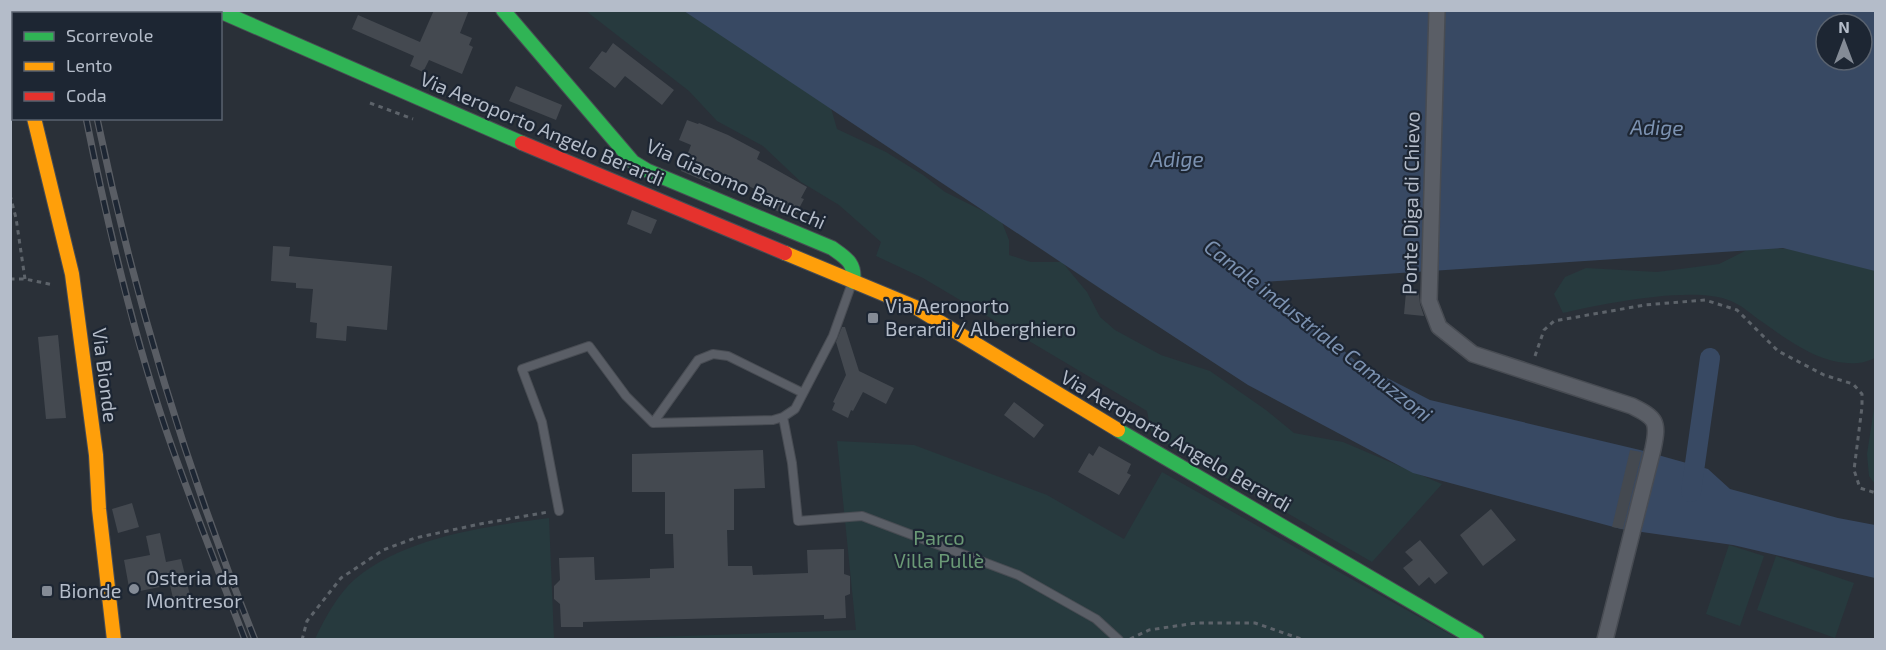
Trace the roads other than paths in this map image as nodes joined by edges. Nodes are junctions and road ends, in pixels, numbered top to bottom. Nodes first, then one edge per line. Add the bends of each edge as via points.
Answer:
1 (503, 10) edge
2 (1437, 10) edge
3 (222, 12) edge
4 (34, 120) edge
5 (853, 282) junction
6 (802, 393) junction
7 (783, 417) junction
8 (653, 423) junction
9 (559, 511) road end
10 (114, 639) edge
11 (1119, 639) edge
12 (1477, 639) edge
13 (1605, 639) edge

1 - 5 street, Via Giacomo Barucchi via 633,162 832,248 851,262 855,271
2 - 13 street, Ponte Diga di Chievo via 1429,302 1439,327 1473,354 1632,406 1650,415 1657,432
3 - 5 street, Via Aeroporto Angelo Berardi
4 - 10 street, Via Bionde via 74,289 96,455
5 - 6 lane via 833,336
5 - 12 street, Via Aeroporto Angelo Berardi via 915,307 1188,473
6 - 7 lane via 795,409
6 - 8 lane via 728,356 712,354 698,360
7 - 8 lane
7 - 11 lane via 798,520 862,516 1018,575 1096,619
8 - 9 lane via 626,396 589,346 522,369 542,422

